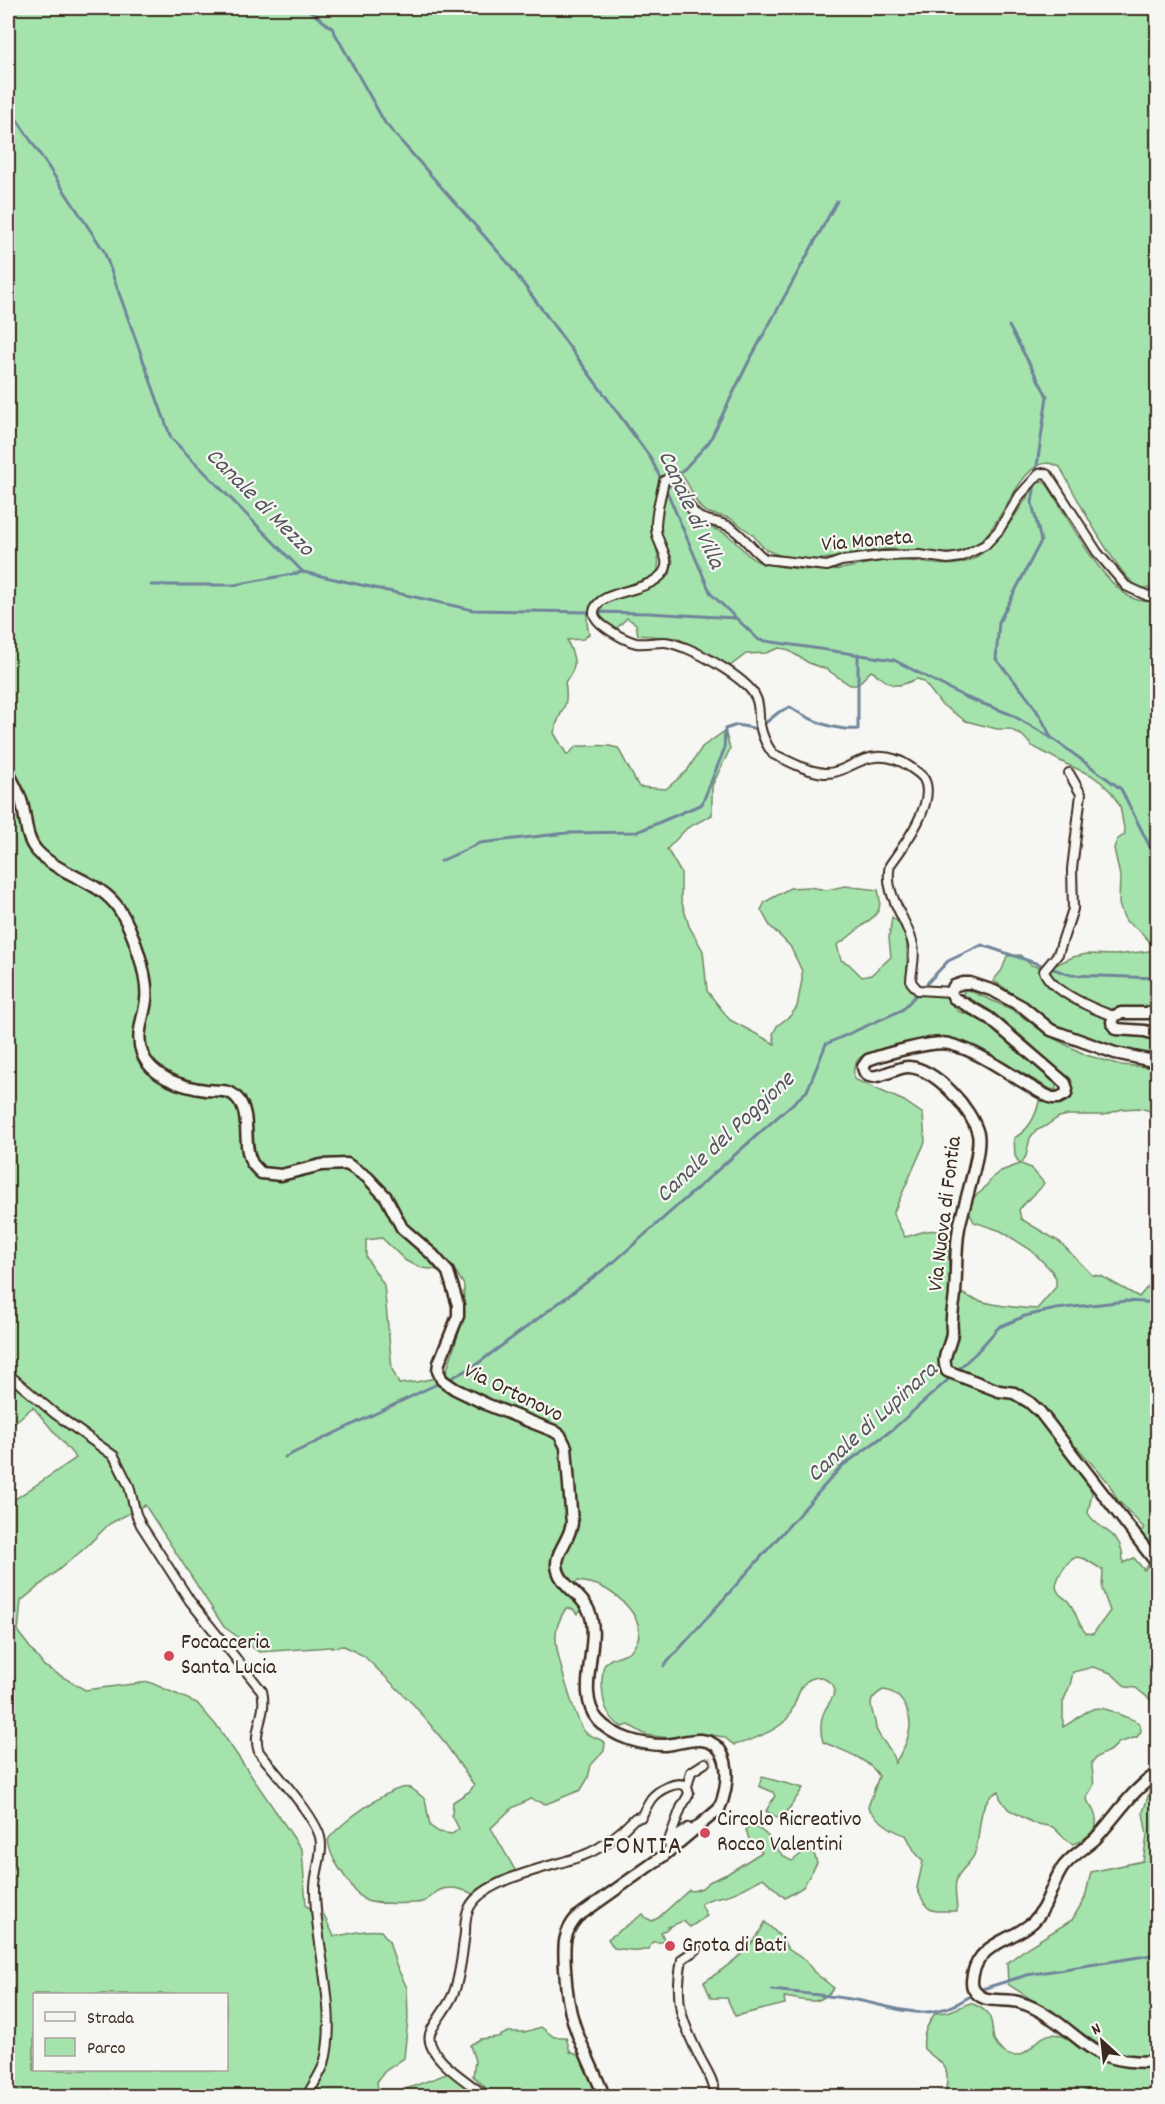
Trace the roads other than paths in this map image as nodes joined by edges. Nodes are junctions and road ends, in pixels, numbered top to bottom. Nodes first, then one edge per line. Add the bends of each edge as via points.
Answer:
1 (1158, 594) edge
2 (8, 771) edge
3 (1069, 773) dead end
4 (951, 992) junction
5 (1158, 1013) edge
6 (1114, 1016) junction
7 (1158, 1035) edge
8 (1158, 1062) edge
9 (8, 1374) edge
10 (1158, 1565) edge
11 (705, 1763) tunnel mouth
12 (1158, 1773) edge
13 (687, 1787) junction
14 (692, 1832) junction
15 (697, 1949) dead end
16 (1158, 2061) edge
17 (307, 2097) edge
18 (486, 2097) edge
19 (604, 2097) edge
20 (716, 2097) edge

1 - 4 street, Via Moneta via 1148,596 1126,586 1097,552 1044,473 1020,495 985,545 967,555 948,559 882,556 826,566 765,559 729,526 699,517 670,477 664,481 656,533 667,567 652,582 633,591 606,596 595,608 597,621 626,639 637,643 667,642 725,670 755,695 760,726 772,754 825,773 879,756 899,760 921,775 927,787 921,815 890,866 889,885 914,947 911,982 918,990
2 - 14 street, Via Ortonovo via 22,801 32,845 51,862 104,893 123,916 146,977 147,998 138,1042 149,1067 175,1083 236,1095 244,1114 249,1156 261,1173 281,1175 321,1165 347,1164 367,1177 386,1197 402,1228 448,1272 458,1316 439,1363 442,1380 488,1405 560,1435 566,1447 572,1523 557,1566 559,1576 589,1609 591,1710 613,1732 642,1743 666,1745 704,1740 717,1748 727,1772 724,1798 718,1809
3 - 6 street via 1081,794 1072,869 1073,909 1058,954 1044,971 1050,981 1071,996
4 - 8 street via 963,983 994,991 1023,1007 1051,1030 1115,1053
4 - 10 street, Via Nuova di Fontia via 954,998 1006,1032 1065,1083 1067,1089 1062,1097 1052,1098 967,1050 947,1043 884,1054 868,1059 863,1067 864,1074 875,1078 897,1068 911,1067 933,1077 970,1114 979,1137 959,1228 952,1334 944,1364 947,1371 1014,1393 1040,1412
5 - 6 street
6 - 7 street via 1112,1023 1116,1029
9 - 17 street via 114,1456 129,1486 141,1525 190,1601 262,1691 264,1706 256,1736 259,1752 320,1837 315,1886 329,2038 323,2066
11 - 13 street via 693,1771
12 - 16 street via 1062,1867 1043,1909 1032,1922 987,1950 977,1961 972,1982 982,1998 1032,2007 1099,2053 1147,2063
13 - 14 street via 689,1794 668,1843 688,1828
13 - 18 street via 676,1783 656,1794 641,1817 586,1855 528,1872 483,1893 468,1910 457,1984 430,2032 430,2039 438,2059
14 - 19 street, Via Ortonovo via 577,1917 565,1937 570,2008
15 - 20 street via 682,1959 678,2001

